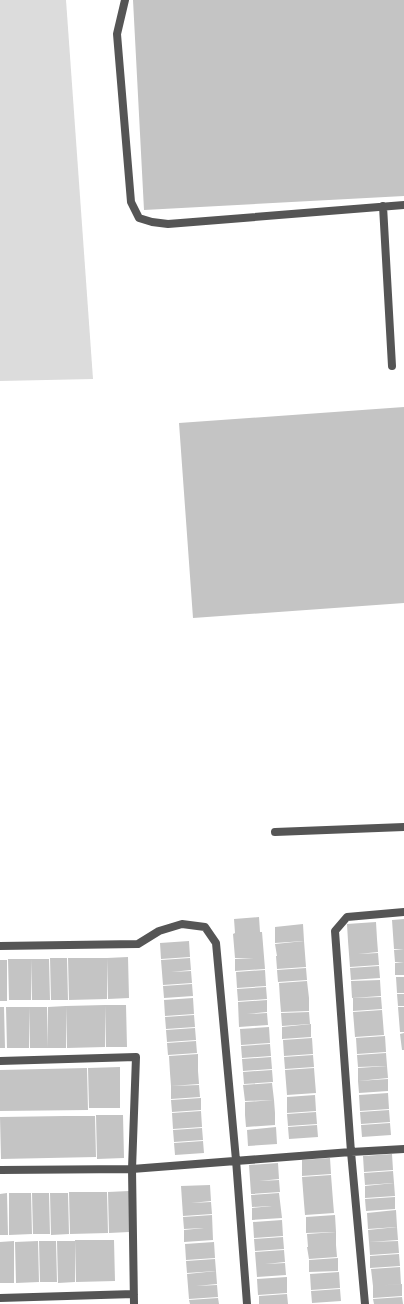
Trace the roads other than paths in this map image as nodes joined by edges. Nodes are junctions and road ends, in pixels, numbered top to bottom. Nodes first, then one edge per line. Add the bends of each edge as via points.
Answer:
1 (125, 0) edge
2 (404, 205) edge
3 (383, 206) junction
4 (392, 366) dead end
5 (404, 827) edge
6 (274, 832) dead end
7 (404, 912) edge
8 (0, 946) edge
9 (0, 1061) edge
10 (404, 1149) edge
11 (351, 1152) junction
12 (236, 1160) junction
13 (132, 1168) junction
14 (0, 1170) edge
15 (134, 1294) junction
16 (0, 1298) edge
17 (134, 1304) edge
18 (247, 1304) edge
19 (365, 1304) edge

1 - 3 street via 118,34 131,202 140,218 168,224
2 - 3 street
3 - 4 street
5 - 6 street
7 - 11 street via 347,917 335,931
8 - 12 street via 138,944 159,931 182,924 205,927 216,943
9 - 13 street via 136,1057
10 - 11 street
11 - 12 street
11 - 19 street
12 - 13 street
12 - 18 street
13 - 14 street
13 - 15 street
15 - 16 street
15 - 17 street

